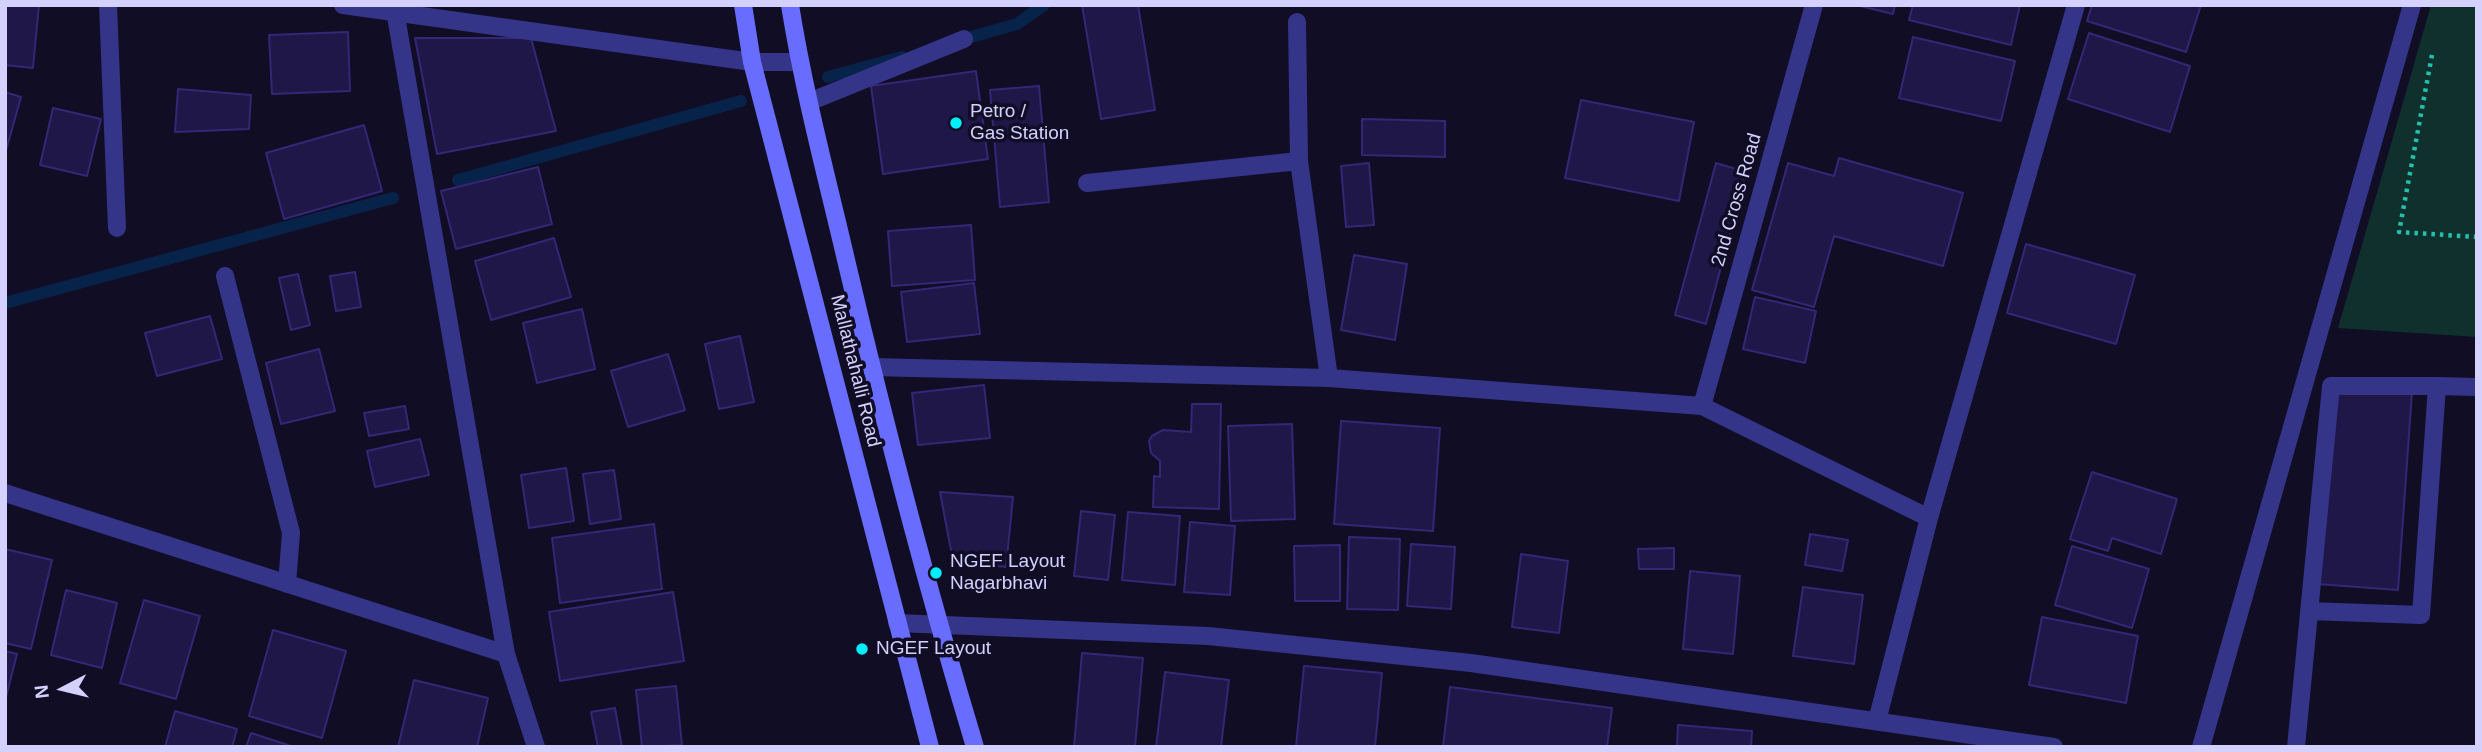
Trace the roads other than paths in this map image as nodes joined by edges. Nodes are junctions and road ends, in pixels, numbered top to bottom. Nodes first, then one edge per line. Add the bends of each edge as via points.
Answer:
1 (108, 5) edge
2 (343, 5) edge
3 (743, 5) edge
4 (790, 5) edge
5 (1814, 5) edge
6 (2076, 5) edge
7 (2412, 5) edge
8 (395, 8) edge
9 (1297, 22) dead end
10 (964, 39) dead end
11 (752, 62) junction
12 (799, 62) junction
13 (809, 102) junction
14 (1298, 161) junction
15 (1087, 183) dead end
16 (117, 228) dead end
17 (225, 276) dead end
18 (872, 367) junction
19 (1329, 378) junction
20 (2437, 386) junction
21 (2477, 387) edge
22 (1702, 406) junction
23 (5, 493) edge
24 (1929, 517) junction
25 (287, 584) junction
26 (2309, 611) junction
27 (897, 624) junction
28 (938, 625) junction
29 (506, 654) junction
30 (1877, 721) junction
31 (536, 747) edge
32 (930, 747) edge
33 (975, 747) edge
34 (2054, 747) edge
35 (2202, 747) edge
36 (2296, 747) edge

1 - 16 street
2 - 8 street
3 - 11 main road, Mallathahalli Road
4 - 12 main road, Mallathahalli Road
5 - 22 street, 2nd Cross Road
6 - 24 street
7 - 35 street
8 - 11 street
8 - 29 street
9 - 14 street
10 - 13 street
11 - 12 street
11 - 27 main road, Mallathahalli Road
12 - 13 main road, Mallathahalli Road
13 - 18 main road, Mallathahalli Road
14 - 15 street
14 - 19 street
17 - 25 street via 291,533
18 - 19 street
18 - 28 main road, Mallathahalli Road
19 - 22 street
20 - 21 street
20 - 26 street via 2331,386
20 - 26 street via 2421,615
22 - 24 street
23 - 25 street
24 - 30 street
25 - 29 street
26 - 36 street
27 - 28 street
27 - 32 main road, Mallathahalli Road
28 - 30 street via 1208,636 1430,659
28 - 33 main road, Mallathahalli Road
29 - 31 street
30 - 34 street

